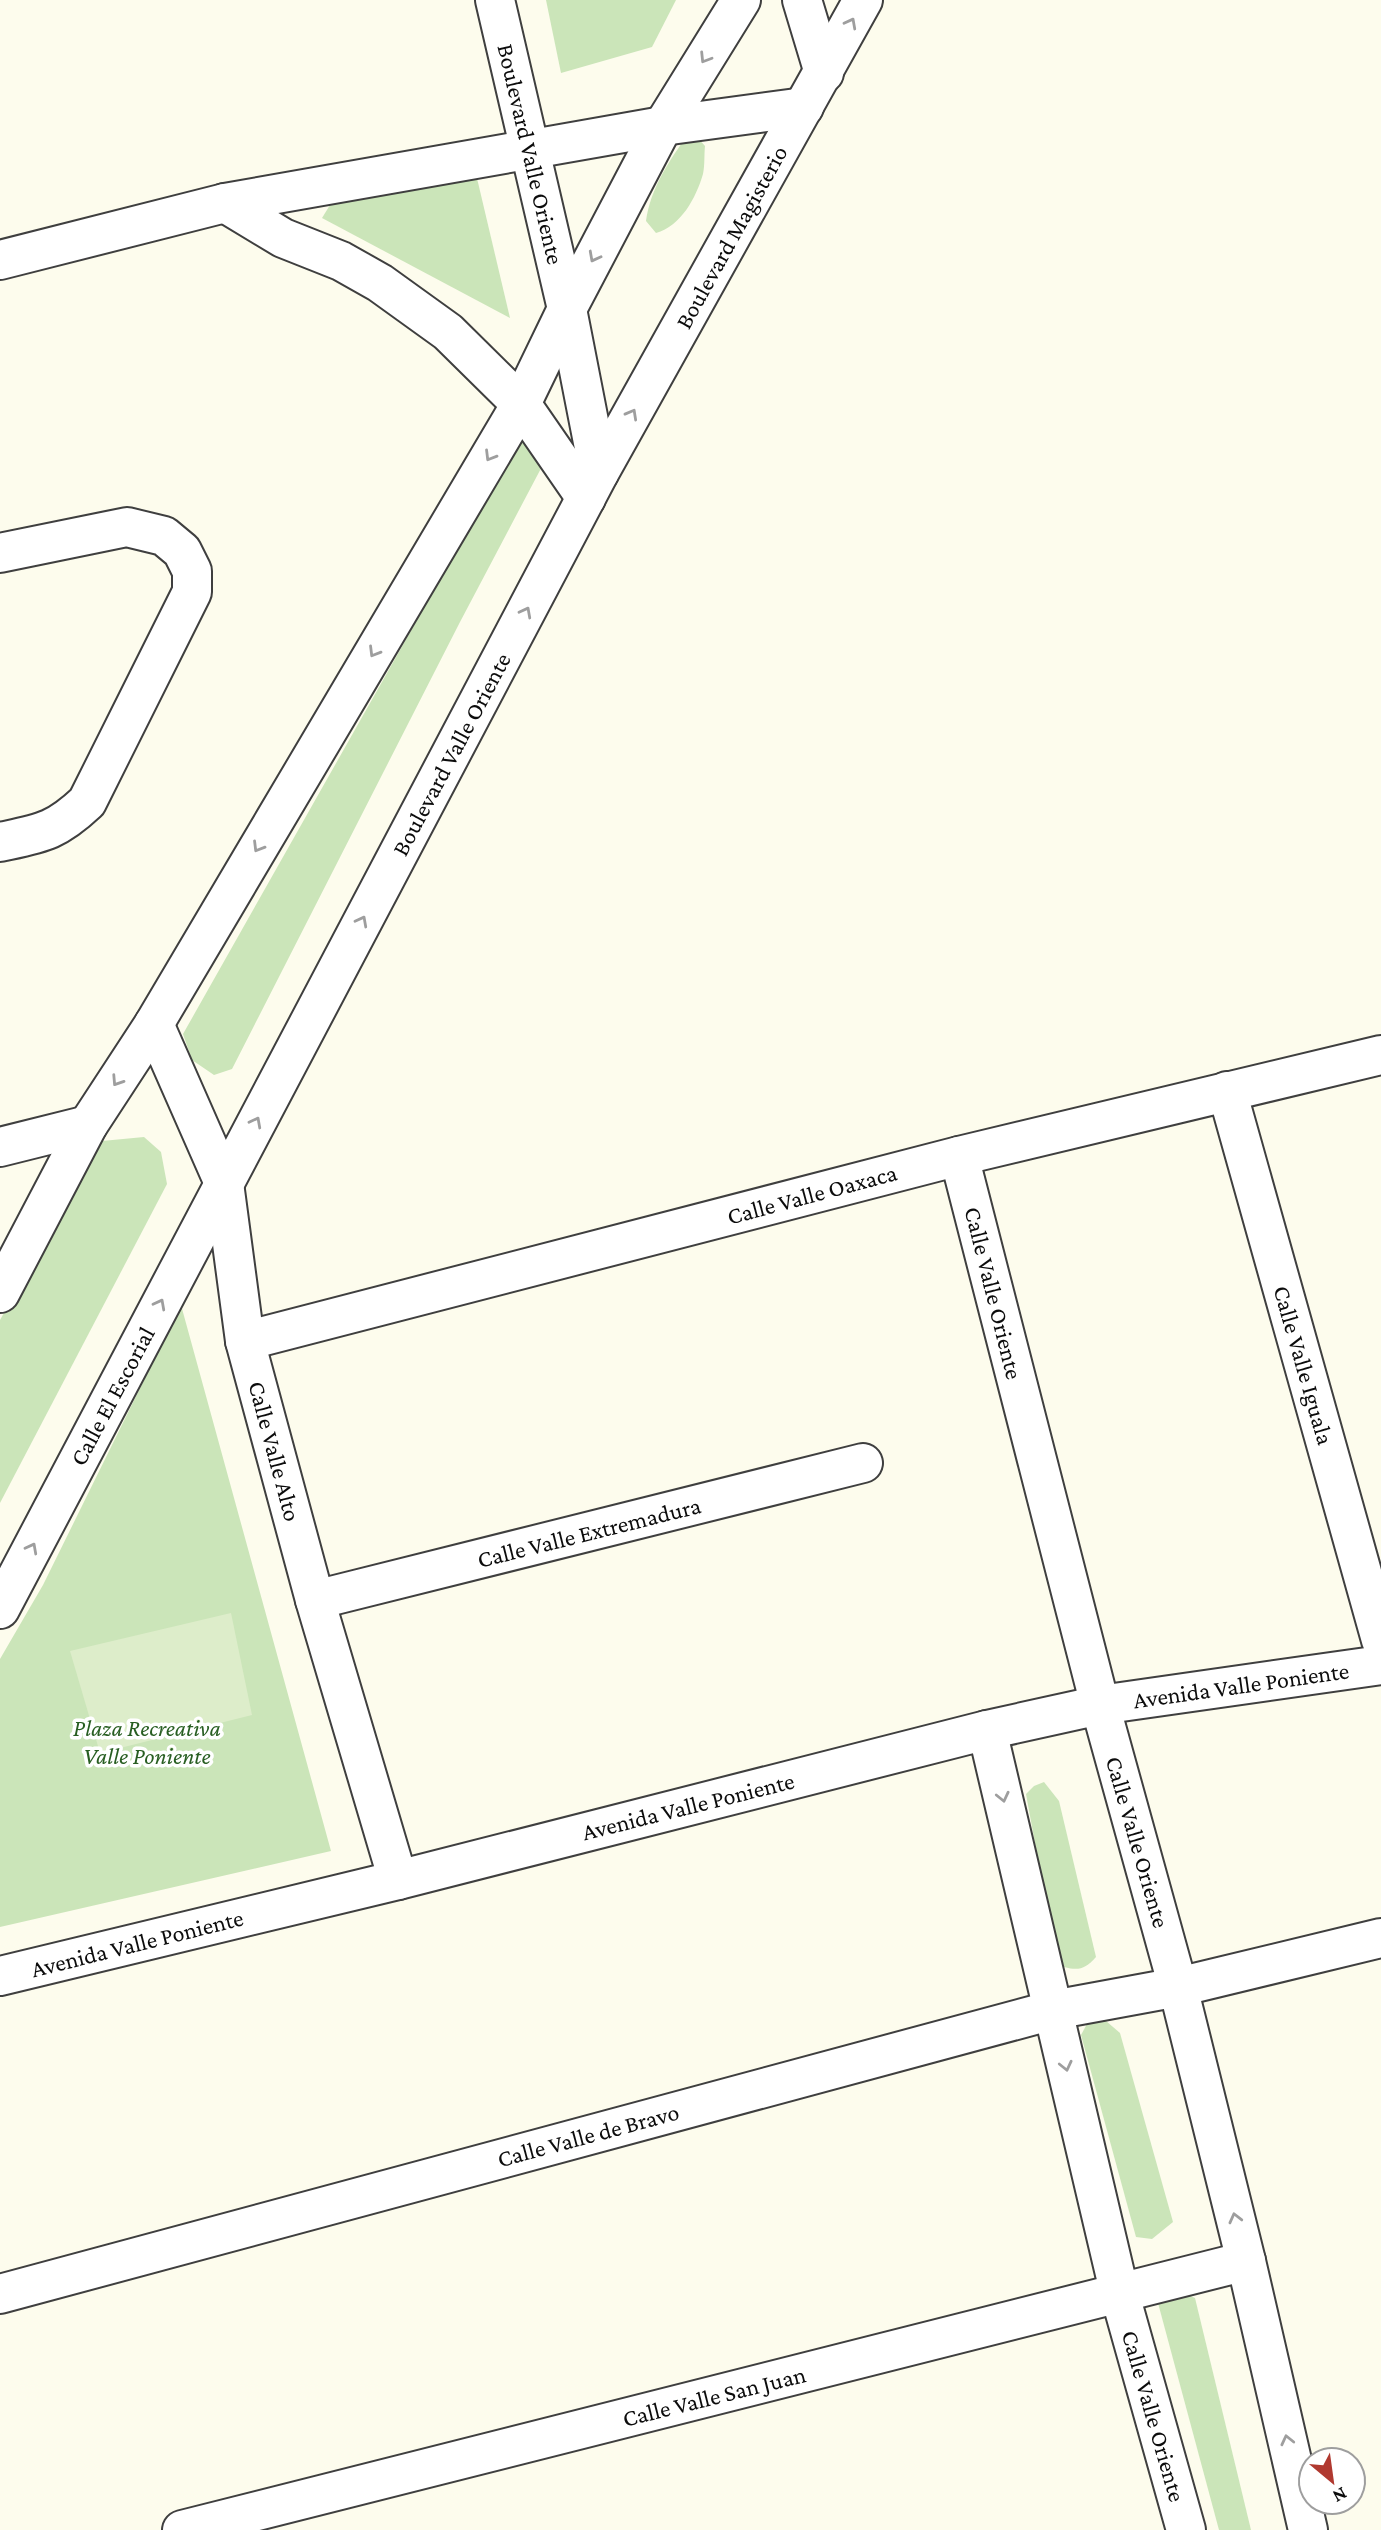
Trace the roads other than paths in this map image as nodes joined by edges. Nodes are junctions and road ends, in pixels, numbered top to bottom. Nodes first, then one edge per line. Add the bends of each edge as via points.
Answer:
1 (495, 0) edge
2 (741, 0) edge
3 (802, 0) edge
4 (863, 0) edge
5 (824, 73) junction
6 (804, 107) junction
7 (663, 126) junction
8 (529, 148) junction
9 (225, 203) junction
10 (0, 260) edge
11 (567, 309) junction
12 (521, 404) junction
13 (593, 485) junction
14 (0, 554) edge
15 (0, 842) edge
16 (154, 1024) junction
17 (1381, 1055) edge
18 (1227, 1091) junction
19 (88, 1125) junction
20 (0, 1147) edge
21 (959, 1156) junction
22 (224, 1183) junction
23 (0, 1293) edge
24 (245, 1341) junction
25 (863, 1463) dead end
26 (315, 1600) junction
27 (0, 1609) edge
28 (1381, 1640) edge
29 (1381, 1665) edge
30 (1100, 1705) junction
31 (987, 1730) junction
32 (398, 1880) junction
33 (1381, 1938) edge
34 (0, 1976) edge
35 (1178, 1987) junction
36 (1053, 2010) junction
37 (1246, 2261) junction
38 (0, 2294) edge
39 (1120, 2295) junction
40 (182, 2530) edge
41 (1186, 2530) edge
42 (1308, 2530) edge

1 - 8 street, Boulevard Valle Oriente
2 -> 7 street
3 - 5 street
5 -> 4 street, Boulevard Magisterio
5 - 6 street, Boulevard Magisterio
6 - 7 street
13 -> 6 street, Boulevard Magisterio
7 - 8 street
7 -> 11 street
8 - 9 street
8 - 11 street, Boulevard Valle Oriente
9 - 10 street
9 - 12 street via 283,237 380,283 448,332
11 - 12 street
11 - 13 street, Boulevard Valle Oriente
12 - 13 street
12 -> 16 street
22 -> 13 street, Boulevard Valle Oriente
14 - 15 street via 127,527 164,536 182,551 192,571 192,592 87,802 47,832
16 -> 19 street
16 - 22 street, Calle Valle Alto
17 - 18 street, Calle Valle Oaxaca
18 - 21 street, Calle Valle Oaxaca
18 - 28 street, Calle Valle Iguala
19 - 20 street
19 - 23 street
21 - 24 street, Calle Valle Oaxaca
21 - 30 street, Calle Valle Oriente
22 - 24 street, Calle Valle Alto
27 -> 22 street, Calle El Escorial
24 - 26 street, Calle Valle Alto
25 - 26 street, Calle Valle Extremadura
26 - 32 street, Calle Valle Alto
29 - 30 street, Avenida Valle Poniente
30 - 31 street, Avenida Valle Poniente
30 - 35 street, Calle Valle Oriente
31 - 32 street, Avenida Valle Poniente
31 -> 36 street, Calle Valle Oriente
32 - 34 street, Avenida Valle Poniente
33 - 35 street, Calle Valle de Bravo
35 - 36 street, Calle Valle de Bravo
37 -> 35 street, Calle Valle Oriente
36 - 38 street, Calle Valle de Bravo
36 -> 39 street, Calle Valle Oriente
37 - 39 street, Calle Valle San Juan
42 -> 37 street, Calle Valle Oriente
39 - 40 street, Calle Valle San Juan
39 - 41 street, Calle Valle Oriente

